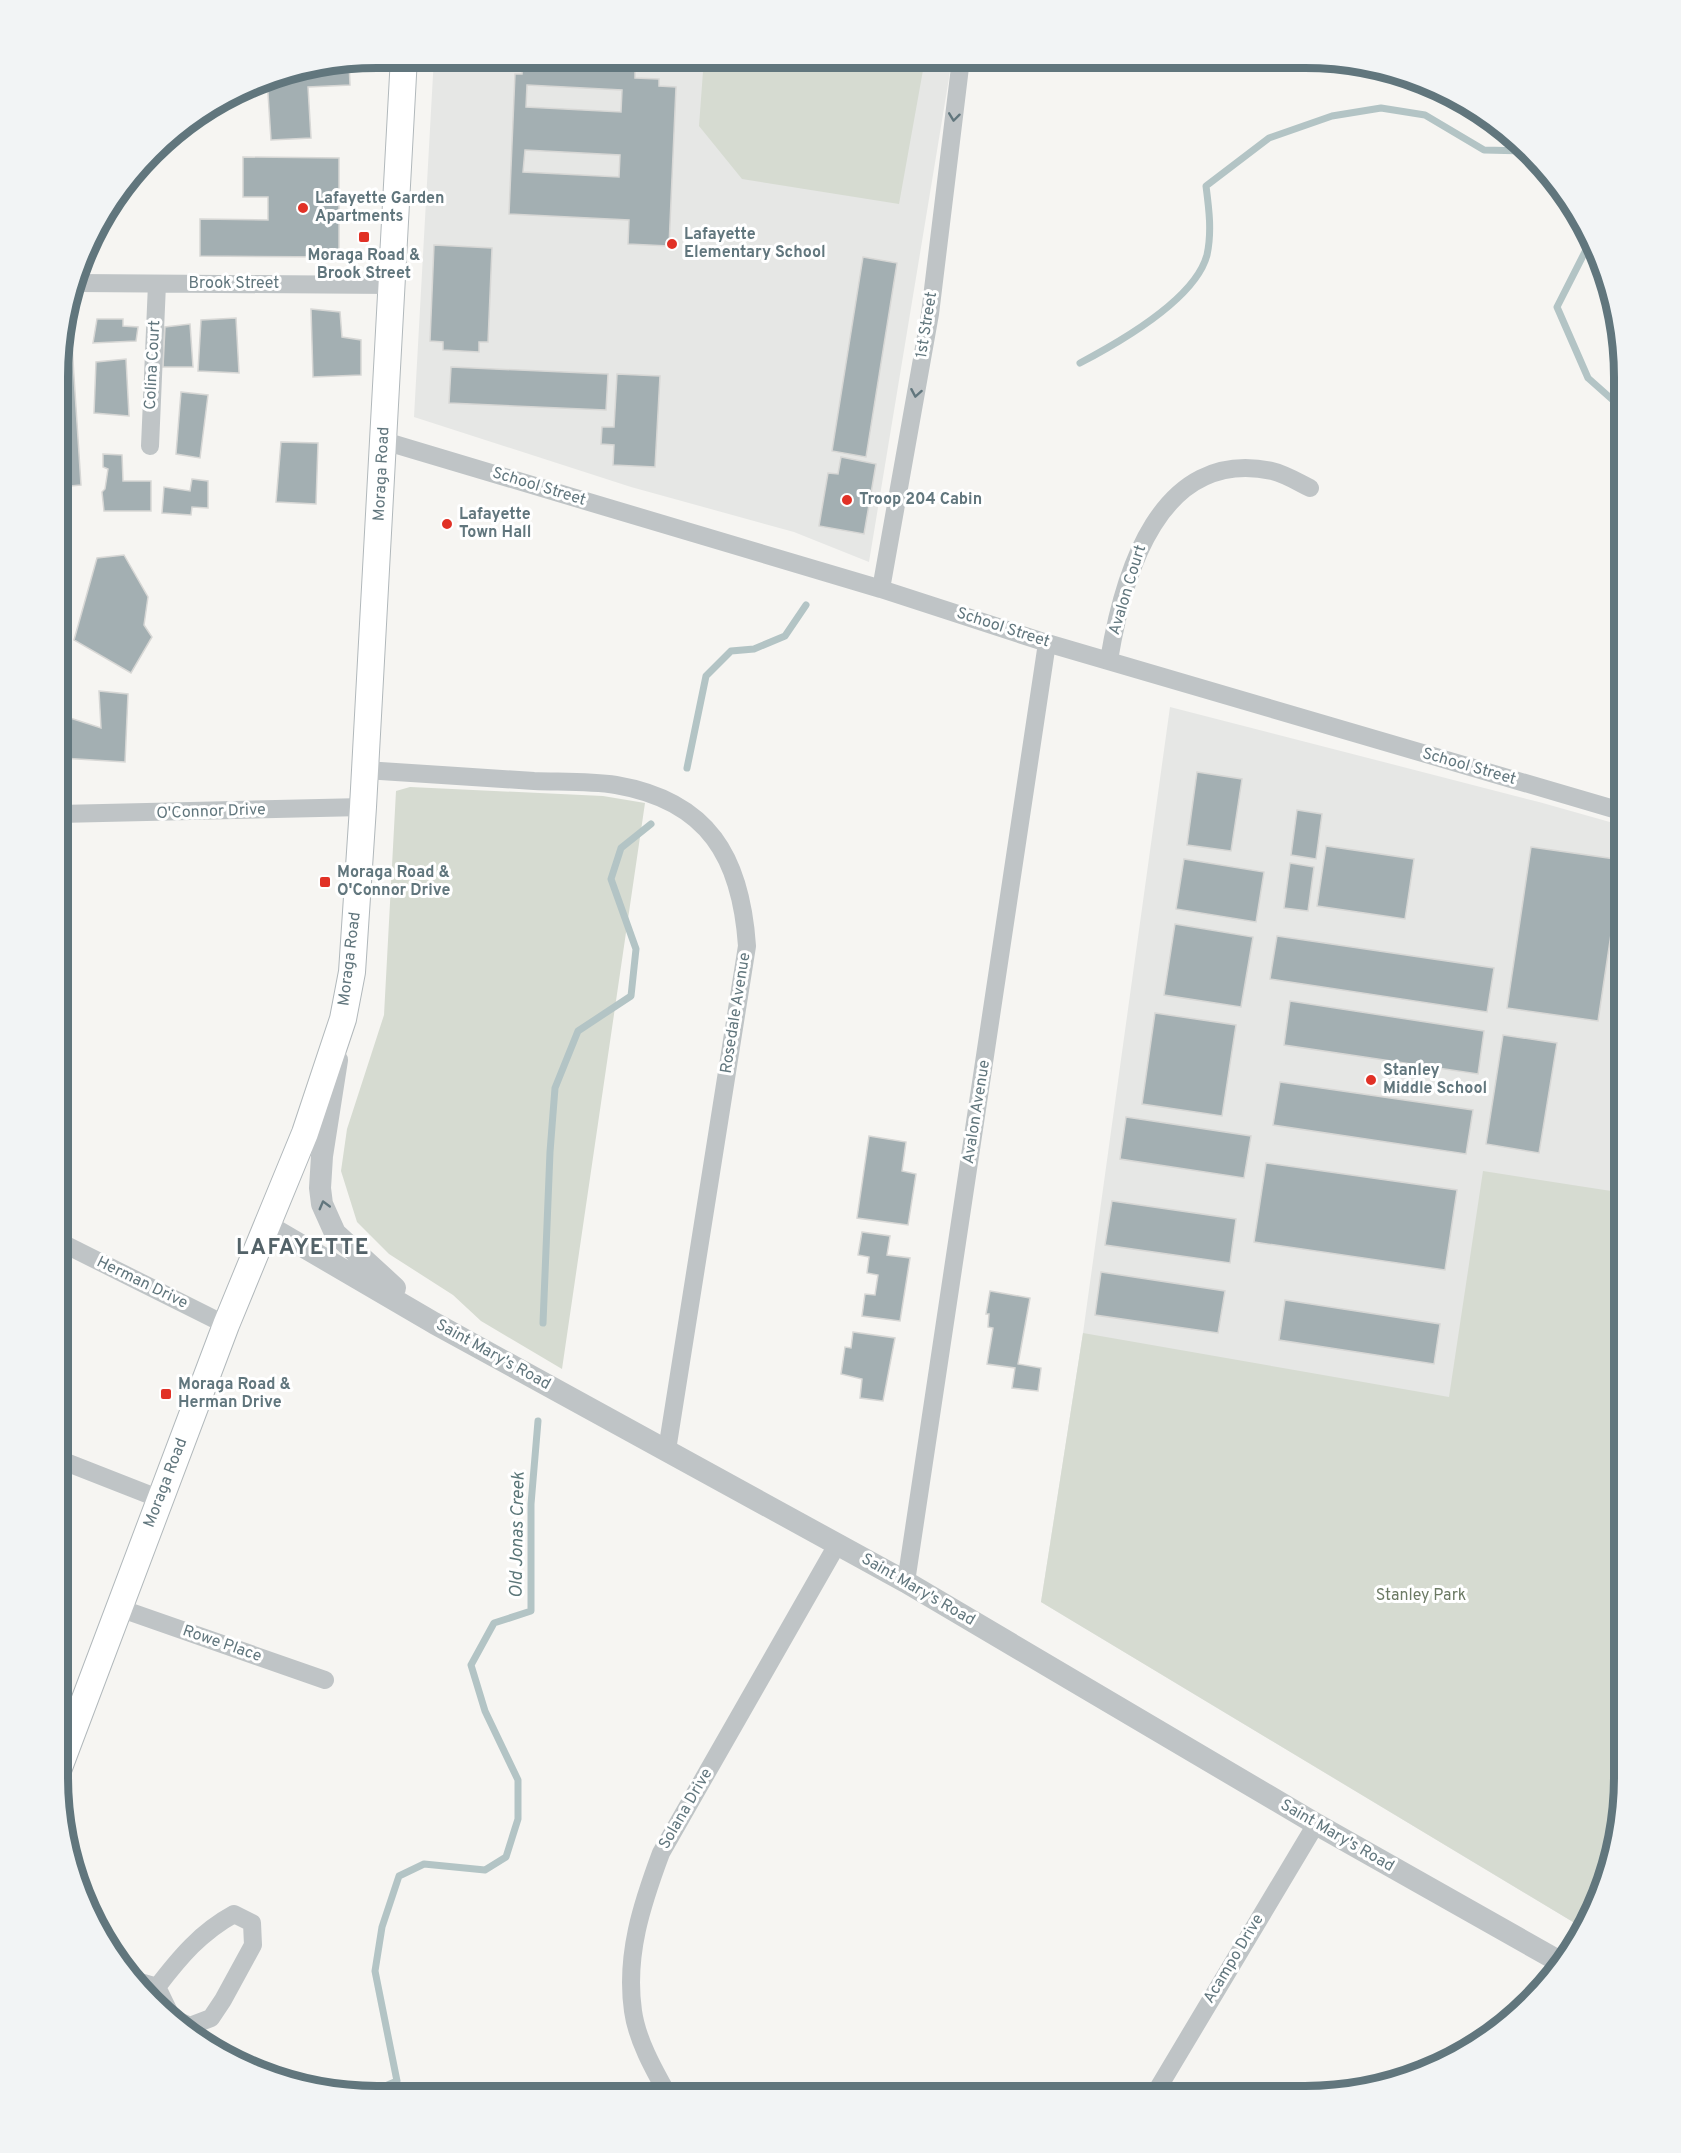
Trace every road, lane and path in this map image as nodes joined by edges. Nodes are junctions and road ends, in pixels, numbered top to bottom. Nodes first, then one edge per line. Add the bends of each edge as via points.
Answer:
1 (403, 68) edge
2 (960, 68) edge
3 (82, 284) edge
4 (157, 285) junction
5 (392, 285) junction
6 (384, 441) junction
7 (150, 446) dead end
8 (1310, 488) dead end
9 (881, 589) junction
10 (1047, 643) junction
11 (1109, 660) junction
12 (365, 770) junction
13 (363, 807) junction
14 (1614, 809) edge
15 (68, 814) edge
16 (343, 1019) junction
17 (268, 1226) junction
18 (68, 1246) edge
19 (434, 1323) junction
20 (226, 1325) junction
21 (667, 1450) junction
22 (68, 1462) edge
23 (160, 1499) junction
24 (838, 1543) junction
25 (906, 1582) junction
26 (119, 1608) junction
27 (325, 1680) dead end
28 (68, 1744) edge
29 (1316, 1824) junction
30 (1554, 1959) edge
31 (148, 1984) edge
32 (158, 1987) junction
33 (164, 2001) edge
34 (193, 2025) edge
35 (663, 2086) edge
36 (1159, 2086) edge

1 - 5 main road, Moraga Road
2 -> 9 street, 1st Street via 930,314
3 - 4 street, Brook Street
4 - 5 street, Brook Street
4 - 7 street, Colina Court
5 - 6 main road, Moraga Road
6 - 9 street, School Street
6 - 12 main road, Moraga Road
8 - 11 street, Avalon Court via 1274,471 1240,468 1185,486 1149,528 1136,554 1115,624
9 - 10 street, School Street
10 - 11 street, School Street
10 - 25 street, Avalon Avenue
11 - 14 street, School Street
12 - 13 main road, Moraga Road
12 - 21 street, Rosedale Avenue via 616,785 663,797 693,814 716,839 733,872 744,908 747,946
13 - 15 street, O'Connor Drive
13 - 16 main road, Moraga Road via 352,972
16 - 17 main road, Moraga Road
19 -> 16 street via 335,1233 322,1204 322,1156
17 - 19 street, Saint Mary's Road
17 - 20 main road, Moraga Road
18 - 20 street, Herman Drive
19 - 21 street, Saint Mary's Road
20 - 23 main road, Moraga Road
21 - 24 street, Saint Mary's Road
22 - 23 street
23 - 26 main road, Moraga Road
24 - 25 street, Saint Mary's Road
24 - 35 street, Solana Drive via 661,1853 641,1908 632,1949 633,2011 651,2064
25 - 29 street, Saint Mary's Road
26 - 27 street, Rowe Place
26 - 28 main road, Moraga Road
29 - 30 street, Saint Mary's Road
29 - 36 street, Acampo Drive
31 - 32 street
32 - 33 street
32 - 34 street via 210,1927 234,1914 252,1923 253,1945 211,2018

